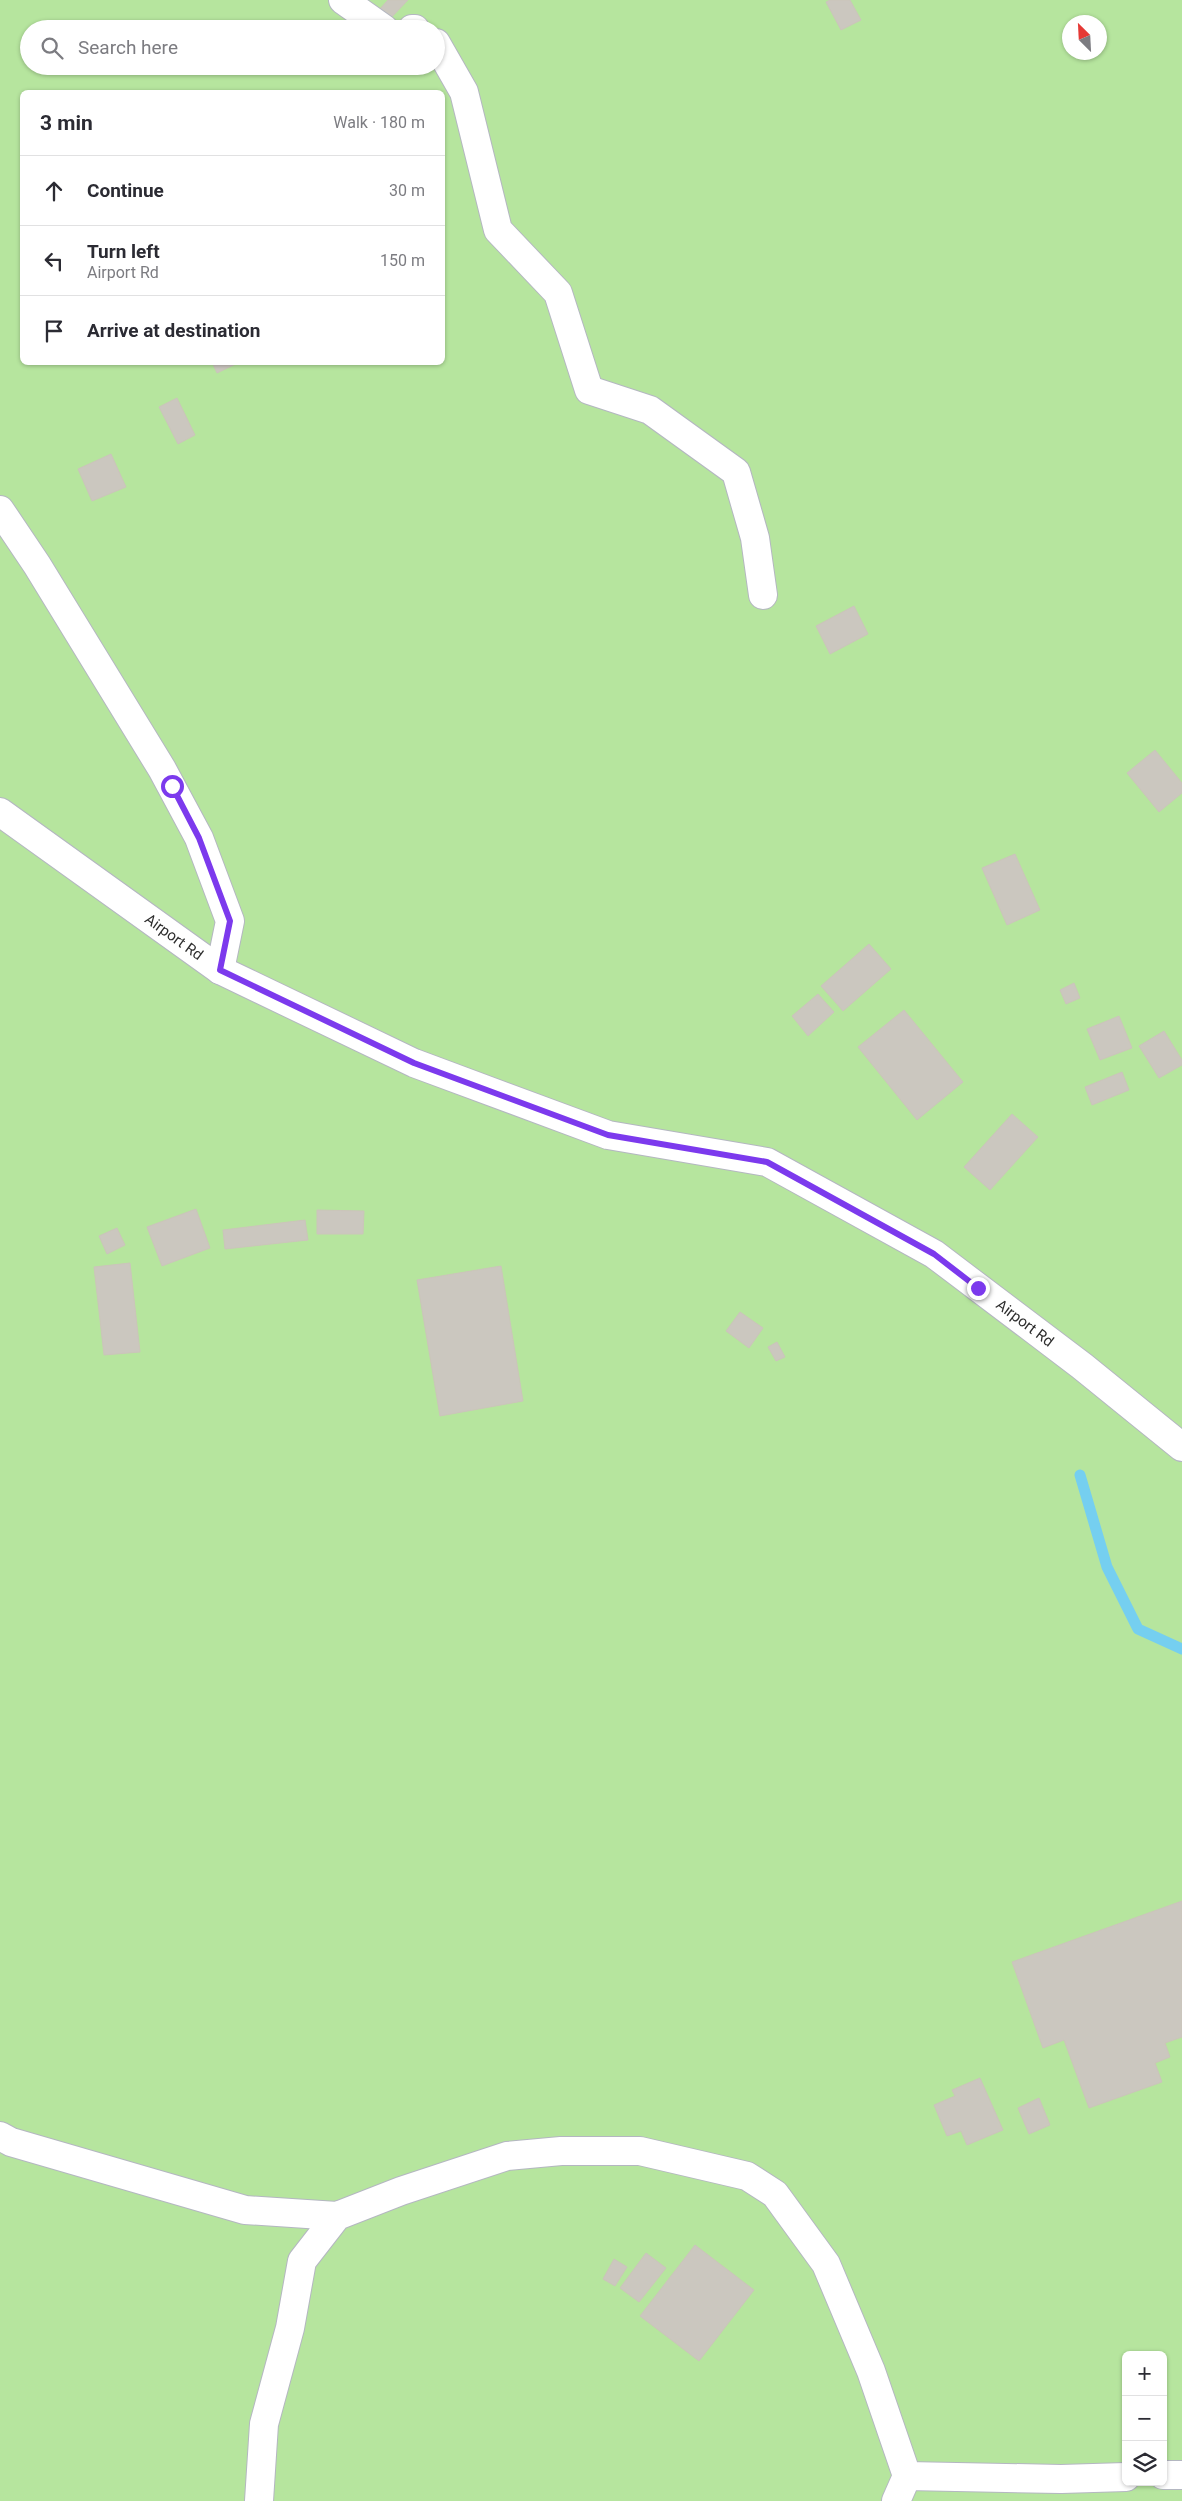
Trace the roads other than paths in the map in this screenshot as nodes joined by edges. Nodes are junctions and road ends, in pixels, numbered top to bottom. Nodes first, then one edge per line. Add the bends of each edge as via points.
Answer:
1 (343, 0) edge
2 (371, 20) edge
3 (445, 59) edge
4 (0, 510) edge
5 (763, 595) dead end
6 (0, 812) edge
7 (220, 970) junction
8 (1182, 1447) edge
9 (0, 2136) edge
10 (337, 2216) junction
11 (1167, 2475) edge
12 (1182, 2475) edge
13 (907, 2476) junction
14 (1122, 2477) edge
15 (259, 2501) edge
16 (896, 2501) edge

1 - 2 street
3 - 5 street via 464,92 498,230 558,294 589,390 650,410 736,472 755,538
4 - 7 street via 38,565 162,769 199,838 230,921
6 - 7 street, Airport Rd
7 - 8 street, Airport Rd via 414,1063 608,1135 767,1162 934,1254 1082,1366
9 - 10 street via 20,2145 245,2210
10 - 13 street via 507,2156 561,2151 640,2151 747,2176 775,2194 826,2264 871,2371
10 - 15 street via 302,2261 290,2328 264,2424
11 - 12 street
13 - 14 street
13 - 16 street

